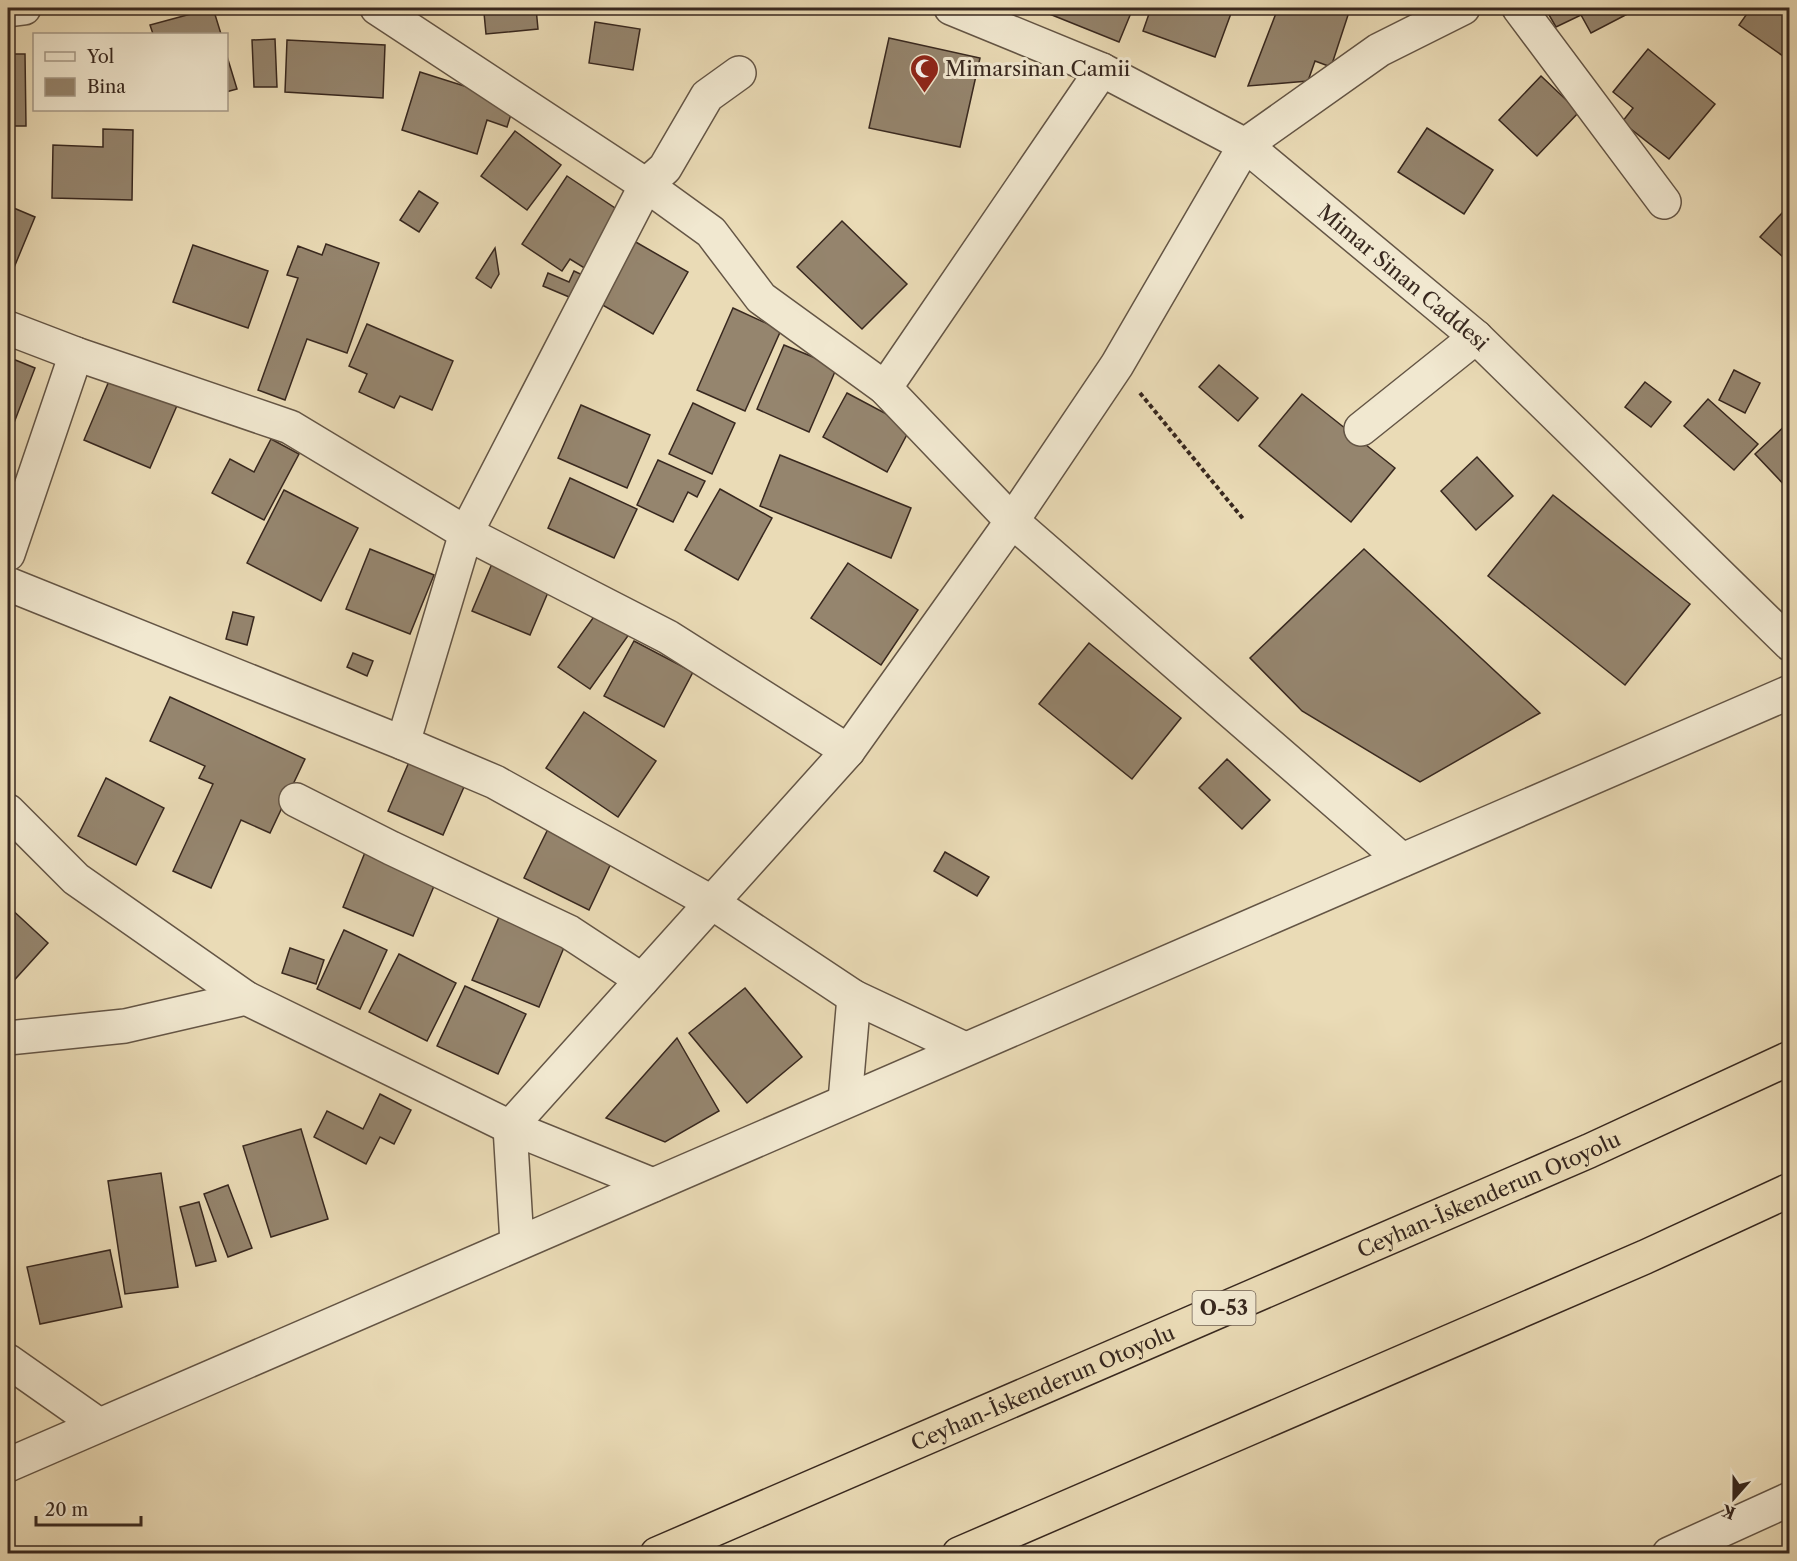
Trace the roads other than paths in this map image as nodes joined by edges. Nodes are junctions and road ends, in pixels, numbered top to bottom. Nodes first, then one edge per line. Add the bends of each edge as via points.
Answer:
1 (24, 8) edge
2 (377, 8) edge
3 (951, 8) edge
4 (1463, 8) edge
5 (1519, 8) edge
6 (8, 10) edge
7 (1000, 17) edge
8 (1102, 70) junction
9 (739, 73) dead end
10 (1245, 145) junction
11 (646, 185) junction
12 (1664, 202) dead end
13 (8, 328) edge
14 (1476, 337) junction
15 (76, 354) junction
16 (885, 388) junction
17 (1360, 429) dead end
18 (1012, 521) junction
19 (466, 533) junction
20 (8, 554) edge
21 (8, 584) edge
22 (1790, 644) edge
23 (1790, 692) edge
24 (403, 743) junction
25 (848, 751) junction
26 (296, 800) dead end
27 (8, 811) edge
28 (1402, 860) junction
29 (711, 902) junction
30 (642, 980) junction
31 (246, 998) junction
32 (854, 998) junction
33 (8, 1038) edge
34 (965, 1049) junction
35 (1790, 1058) edge
36 (845, 1101) junction
37 (510, 1127) junction
38 (653, 1185) junction
39 (1790, 1190) edge
40 (518, 1243) junction
41 (8, 1361) edge
42 (99, 1425) junction
43 (8, 1465) edge
44 (1790, 1498) edge
45 (657, 1554) edge
46 (959, 1554) edge
47 (1669, 1554) edge

1 - 6 street
2 - 11 street
3 - 7 street, Mimar Sinan Caddesi
4 - 10 street via 1379,50
5 - 12 street
7 - 8 street, Mimar Sinan Caddesi
8 - 10 street, Mimar Sinan Caddesi
8 - 16 street
9 - 11 street via 707,96 664,168
10 - 14 street, Mimar Sinan Caddesi
10 - 18 street via 1117,365
11 - 16 street via 711,232 761,298
11 - 19 street
13 - 15 street
14 - 17 street
14 - 22 street, Mimar Sinan Caddesi
15 - 19 street via 290,427
15 - 20 street
16 - 18 street
18 - 25 street
18 - 28 street
19 - 24 street
19 - 25 street via 668,637
21 - 24 street
23 - 28 street
24 - 29 street via 495,782
25 - 29 street
26 - 30 street via 569,932
27 - 31 street via 76,879
28 - 34 street
29 - 30 street
29 - 32 street
30 - 37 street
31 - 33 street via 125,1026
31 - 37 street
32 - 34 street
32 - 36 street
34 - 36 street
35 - 45 highway, Ceyhan-İskenderun Otoyolu / O-53 via 1567,1161
36 - 38 street
37 - 38 street
37 - 40 street
38 - 40 street
39 - 46 highway via 1645,1257
40 - 42 street
41 - 42 street
42 - 43 street
44 - 47 street

